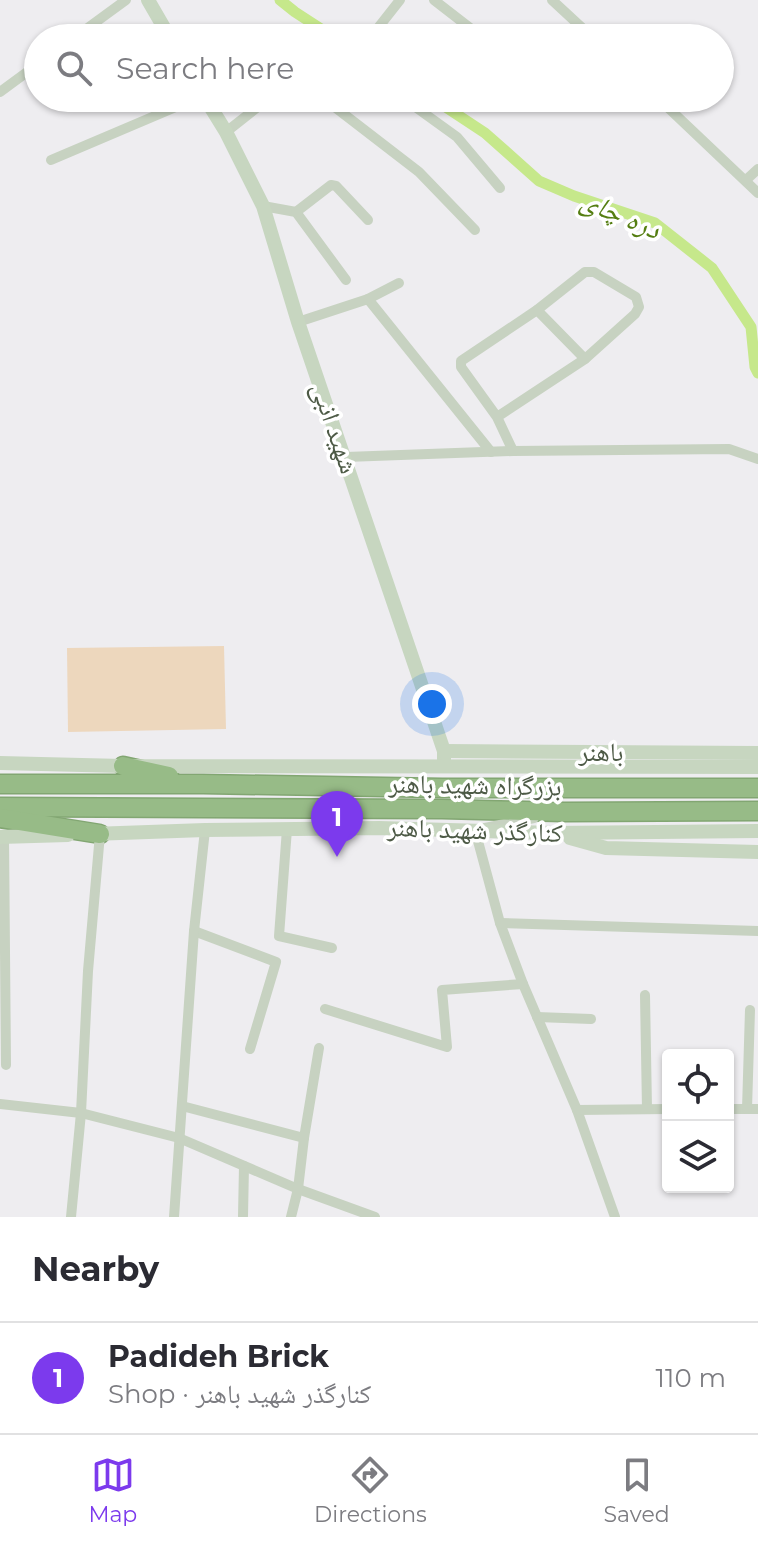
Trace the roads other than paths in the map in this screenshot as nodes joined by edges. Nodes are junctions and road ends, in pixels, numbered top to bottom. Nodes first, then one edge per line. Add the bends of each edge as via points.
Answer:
1 (126, 0) edge
2 (148, 0) edge
3 (400, 0) edge
4 (434, 0) edge
5 (552, 0) edge
6 (93, 24) edge
7 (162, 24) edge
8 (381, 24) edge
9 (465, 24) edge
10 (578, 24) edge
11 (24, 74) edge
12 (0, 92) edge
13 (164, 112) edge
14 (214, 112) edge
15 (251, 112) edge
16 (341, 112) edge
17 (422, 112) edge
18 (673, 112) edge
19 (226, 132) junction
20 (51, 160) dead end
21 (758, 169) edge
22 (746, 180) junction
23 (500, 188) dead end
24 (758, 193) edge
25 (263, 206) junction
26 (296, 212) junction
27 (368, 220) dead end
28 (475, 230) dead end
29 (346, 280) dead end
30 (399, 283) dead end
31 (368, 299) junction
32 (537, 310) junction
33 (298, 322) junction
34 (585, 359) junction
35 (497, 417) junction
36 (513, 451) junction
37 (491, 452) junction
38 (346, 457) junction
39 (758, 459) edge
40 (758, 753) edge
41 (444, 758) junction
42 (0, 763) edge
43 (123, 766) junction
44 (758, 767) edge
45 (0, 784) edge
46 (203, 784) junction
47 (758, 788) edge
48 (0, 807) edge
49 (758, 811) edge
50 (564, 812) junction
51 (0, 818) edge
52 (287, 829) junction
53 (205, 830) junction
54 (475, 830) junction
55 (758, 831) edge
56 (554, 833) junction
57 (100, 834) junction
58 (2, 837) edge
59 (758, 852) edge
60 (500, 923) junction
61 (194, 931) junction
62 (758, 931) edge
63 (332, 948) dead end
64 (523, 984) junction
65 (645, 995) dead end
66 (325, 1009) dead end
67 (750, 1010) dead end
68 (537, 1017) junction
69 (591, 1019) dead end
70 (319, 1048) dead end
71 (250, 1049) dead end
72 (6, 1065) dead end
73 (0, 1104) edge
74 (182, 1106) junction
75 (647, 1109) junction
76 (662, 1109) edge
77 (753, 1109) edge
78 (577, 1110) junction
79 (81, 1113) junction
80 (179, 1138) junction
81 (304, 1138) junction
82 (244, 1166) junction
83 (298, 1189) junction
84 (356, 1213) edge
85 (243, 1216) edge
86 (71, 1217) edge
87 (174, 1217) edge
88 (291, 1217) edge
89 (375, 1217) edge
90 (615, 1217) edge

1 - 6 street
2 - 7 main road
3 - 8 street
4 - 9 street
5 - 10 street
11 - 12 street
13 - 20 street
14 - 19 main road, شهید انبی
15 - 19 street
16 - 28 street via 419,172
17 - 23 street via 457,137
18 - 22 street
19 - 25 main road, شهید انبی
21 - 22 street
22 - 24 street
25 - 26 street
25 - 33 main road, شهید انبی
26 - 27 street via 331,185
26 - 29 street
30 - 31 street
31 - 33 street
31 - 37 street
32 - 34 street
32 - 34 street via 585,272 636,297 635,314
32 - 35 street via 461,361
33 - 38 main road, شهید انبی
34 - 35 street
35 - 36 street
36 - 37 street
36 - 39 street via 729,449
37 - 38 street
38 - 41 main road, شهید انبی
40 - 41 main road, باهنر
41 - 43 main road
41 - 44 main road
42 - 43 main road
43 - 46 highway
45 - 46 highway, بزرگراه شهید باهنر
46 - 47 highway, بزرگراه شهید باهنر
48 - 50 highway, بزرگراه شهید باهنر
49 - 50 highway, بزرگراه شهید باهنر
50 - 54 street
51 - 57 highway
52 - 53 main road, کنارگذر شهید باهنر
52 - 54 main road, کنارگذر شهید باهنر
52 - 63 street via 279,936
53 - 57 main road, کنارگذر شهید باهنر
53 - 61 street
54 - 56 main road, کنارگذر شهید باهنر
54 - 60 street
55 - 56 main road, کنارگذر شهید باهنر
56 - 59 main road via 606,848
57 - 58 main road, کنارگذر شهید باهنر
57 - 79 street
58 - 72 street
60 - 62 street
60 - 64 street
61 - 71 street via 276,962
61 - 74 street
64 - 66 street via 442,990 447,1047
64 - 68 street
65 - 75 street
67 - 77 street
68 - 69 street
68 - 78 street
70 - 81 street
73 - 79 street
74 - 80 street
74 - 81 street
75 - 76 street
75 - 78 street
78 - 90 street
79 - 80 street
79 - 86 street
80 - 82 street
80 - 87 street
81 - 83 street
82 - 83 street
82 - 85 street
83 - 84 street
83 - 88 street
84 - 89 street

